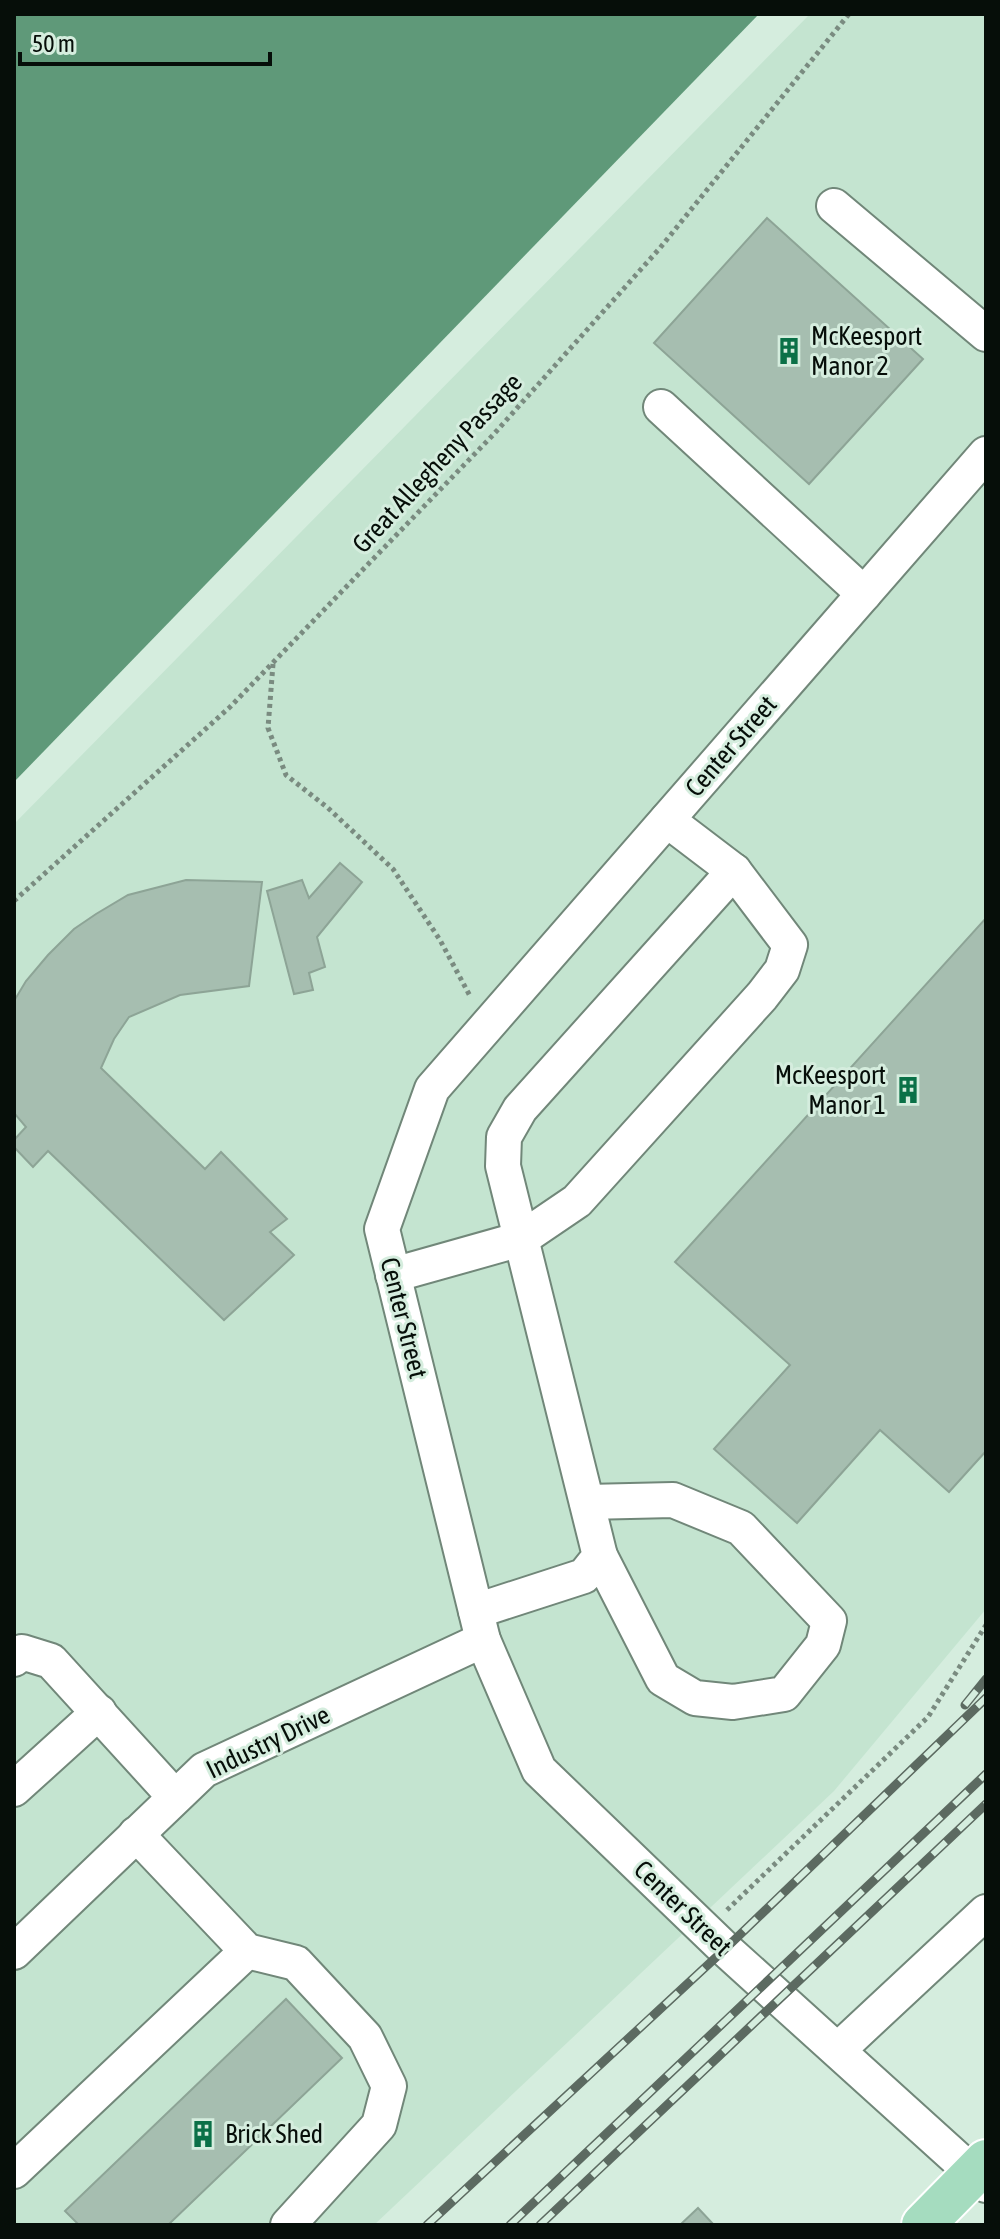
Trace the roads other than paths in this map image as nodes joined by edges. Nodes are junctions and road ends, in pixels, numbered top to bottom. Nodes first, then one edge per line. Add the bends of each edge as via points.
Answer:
1 (834, 206) dead end
2 (986, 334) edge
3 (661, 407) dead end
4 (986, 454) edge
5 (864, 594) junction
6 (667, 820) junction
7 (734, 871) junction
8 (521, 1239) junction
9 (393, 1275) junction
10 (587, 1502) junction
11 (600, 1556) junction
12 (480, 1625) junction
13 (14, 1659) edge
14 (99, 1712) junction
15 (14, 1789) edge
16 (175, 1797) junction
17 (136, 1834) junction
18 (986, 1912) edge
19 (247, 1951) junction
20 (14, 1952) edge
21 (838, 2050) junction
22 (14, 2171) edge
23 (982, 2173) edge
24 (288, 2225) edge
25 (923, 2225) edge

1 - 2 street
3 - 5 street
4 - 5 street, Center Street
5 - 6 street, Center Street
6 - 7 street
6 - 9 street, Center Street via 432,1089 382,1229
7 - 8 street via 520,1109 504,1137 503,1166
7 - 8 street via 790,945 782,970 577,1201
8 - 9 street
8 - 10 street
9 - 12 street, Center Street
10 - 11 street
10 - 11 street via 673,1500 741,1528 829,1621 823,1645 784,1694 733,1702 695,1698 663,1679
11 - 12 street, Industry Drive via 584,1576
12 - 16 street, Industry Drive via 204,1770
12 - 21 street, Center Street via 539,1770
13 - 14 street via 22,1652 51,1661
14 - 15 street
14 - 16 street
16 - 17 street, Industry Drive
17 - 19 street
17 - 20 street, Industry Drive
18 - 21 street
19 - 22 street
19 - 24 street via 296,1963 365,2037 389,2086 379,2125
21 - 23 street, Center Street
23 - 25 main road

